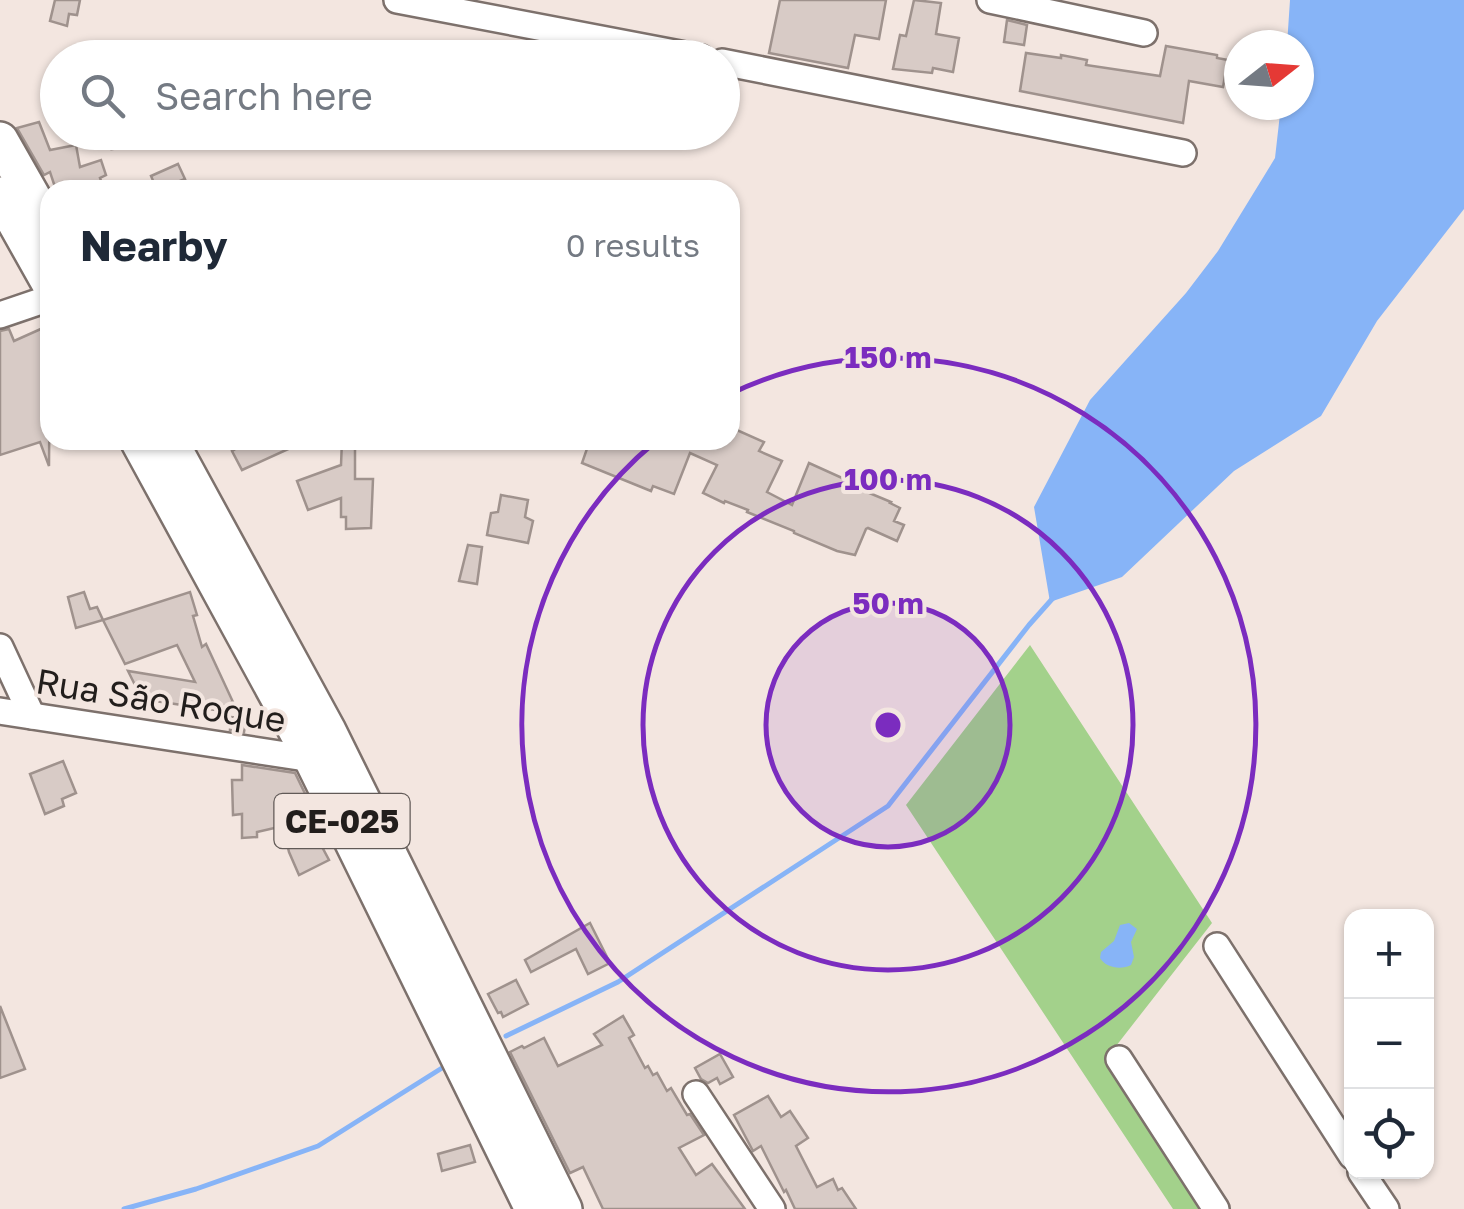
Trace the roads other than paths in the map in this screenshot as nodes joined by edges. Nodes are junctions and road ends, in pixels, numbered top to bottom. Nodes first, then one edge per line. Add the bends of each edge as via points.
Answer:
1 (397, 0) edge
2 (990, 0) edge
3 (1144, 33) dead end
4 (607, 40) edge
5 (740, 66) edge
6 (0, 140) edge
7 (1183, 153) dead end
8 (0, 195) edge
9 (40, 210) edge
10 (40, 266) edge
11 (40, 301) edge
12 (0, 315) edge
13 (144, 450) edge
14 (174, 450) edge
15 (0, 647) edge
16 (0, 711) edge
17 (32, 716) junction
18 (312, 759) junction
19 (1216, 946) dead end
20 (1119, 1059) dead end
21 (696, 1094) dead end
22 (1344, 1144) edge
23 (1367, 1179) edge
24 (533, 1209) edge
25 (564, 1209) edge
26 (772, 1209) edge
27 (1216, 1209) edge
28 (1386, 1209) edge

1 - 4 street
2 - 3 street
5 - 7 street
6 - 9 highway
8 - 10 highway
11 - 12 street
13 - 18 highway, CE-025
14 - 25 highway, CE-025 via 328,730
15 - 17 street
16 - 17 street, Rua São Roque
17 - 18 street, Rua São Roque
18 - 24 highway, CE-025
19 - 22 street
20 - 27 street
21 - 26 street
23 - 28 street

